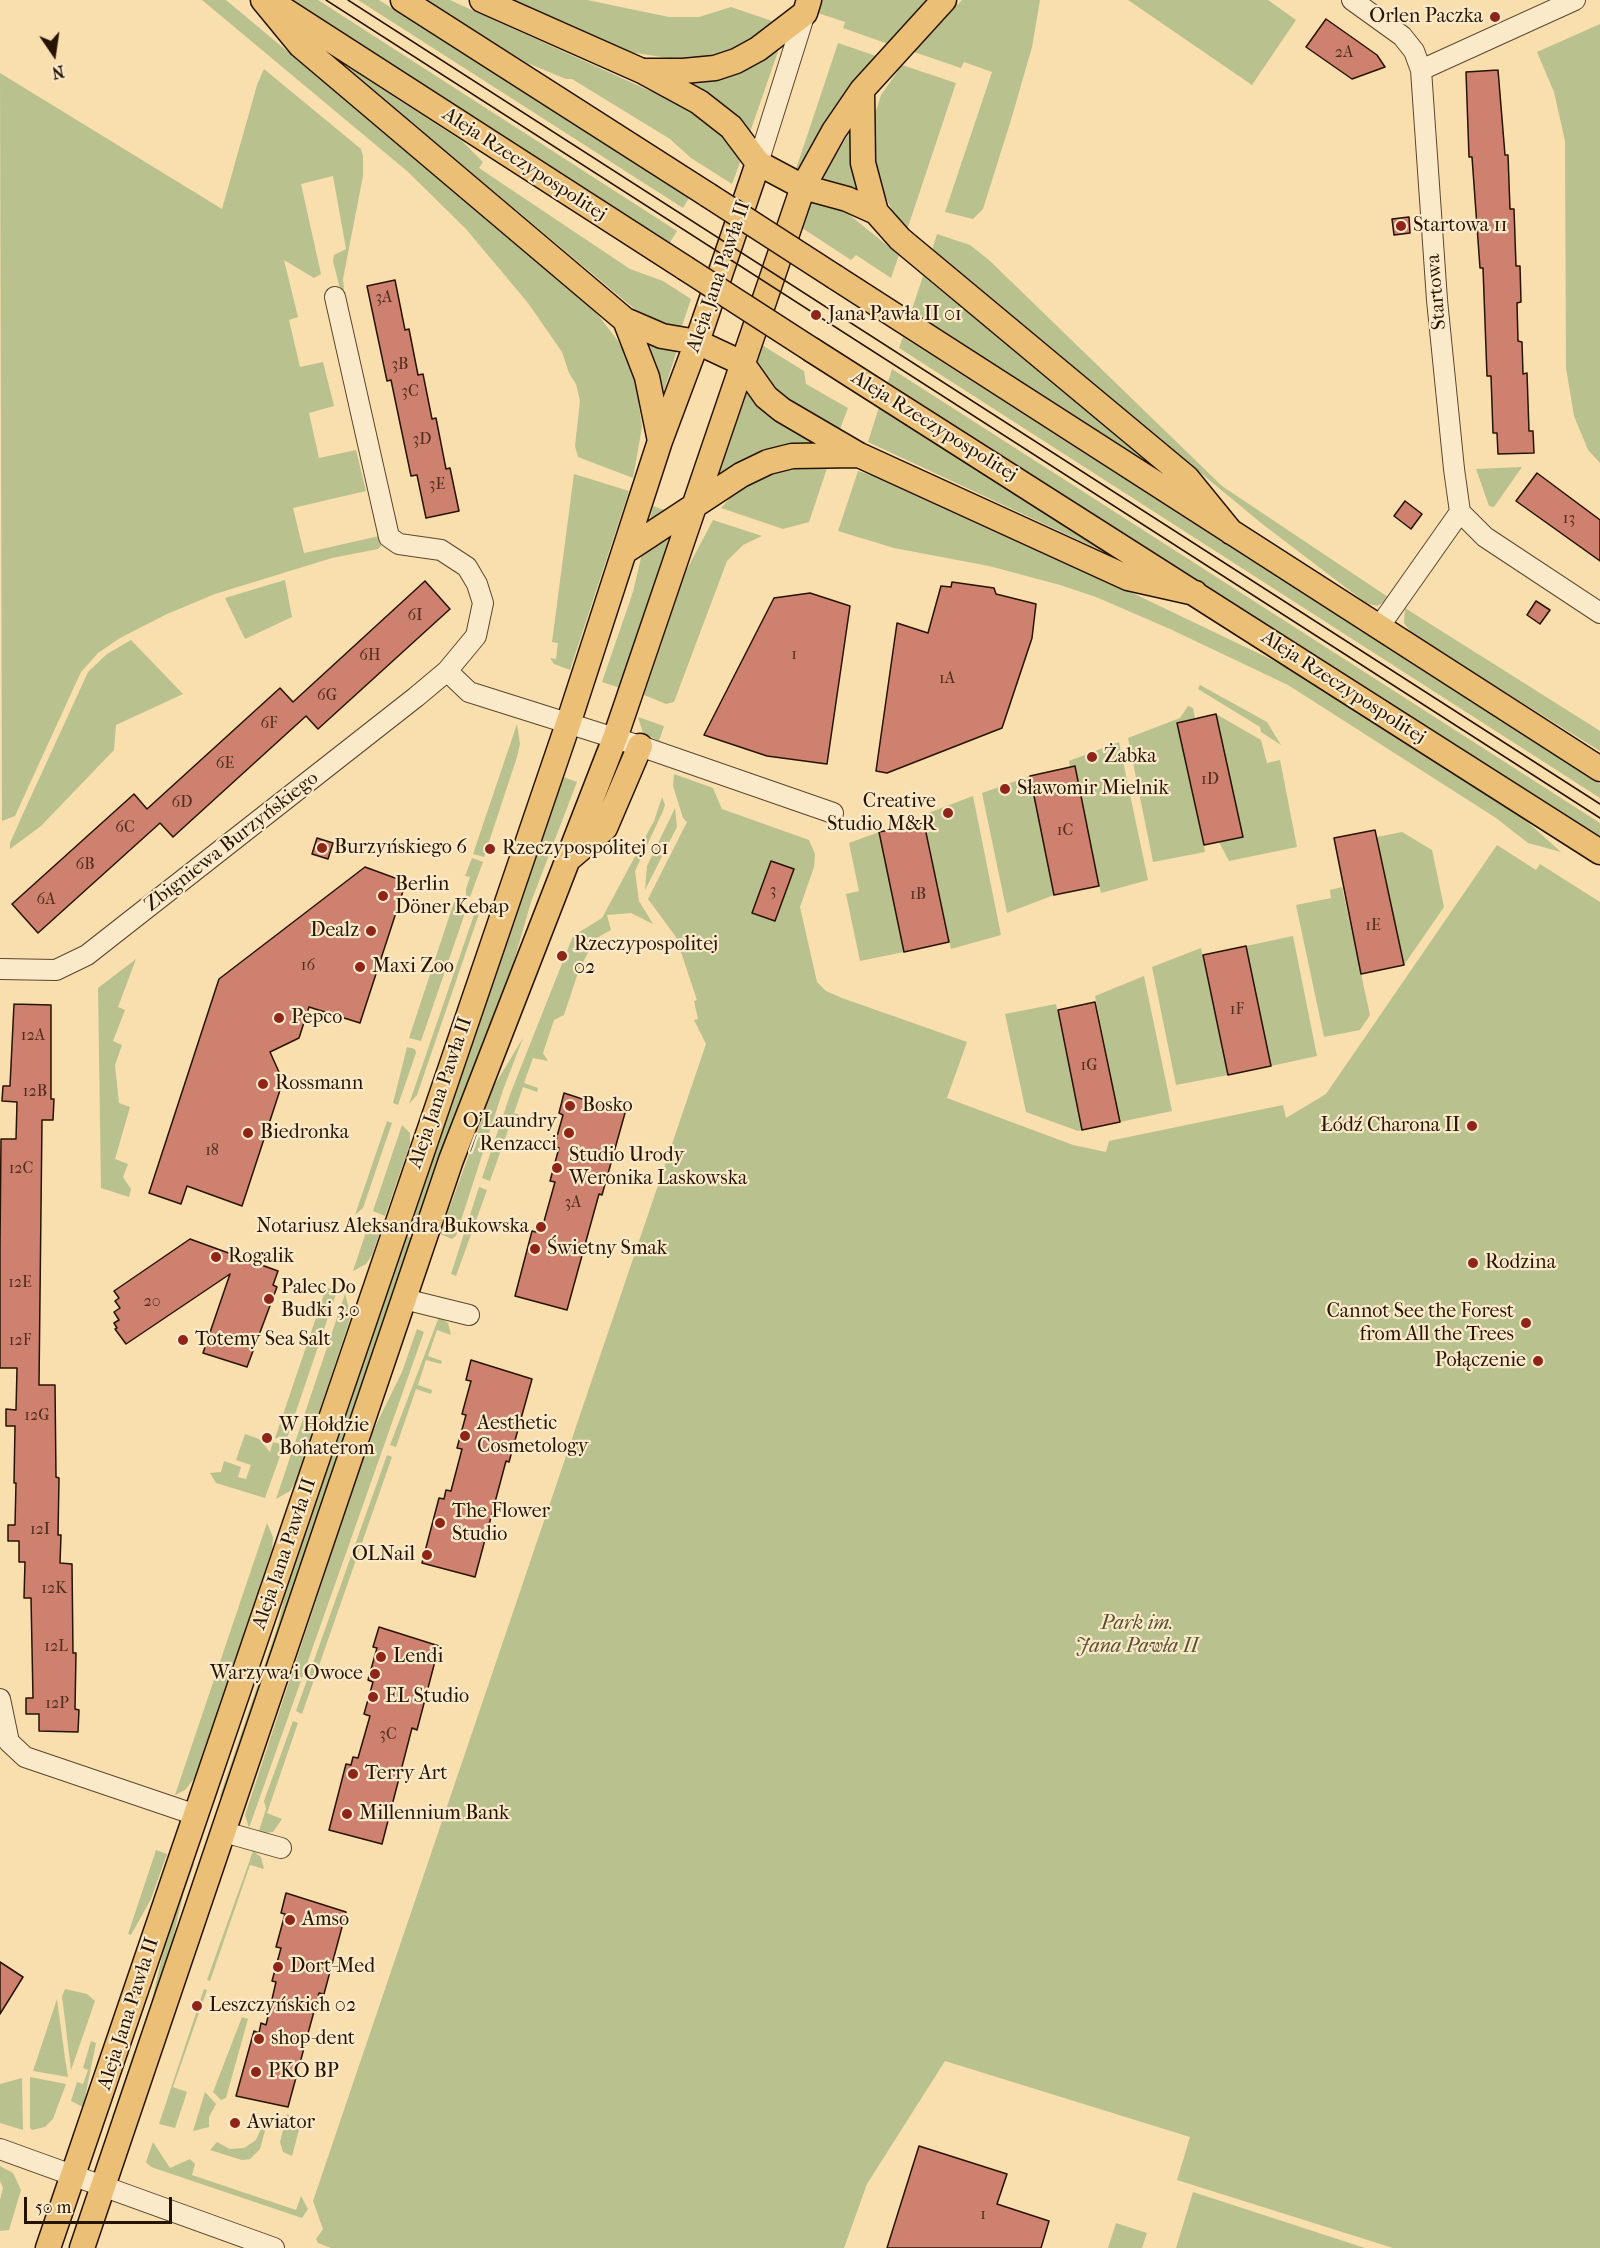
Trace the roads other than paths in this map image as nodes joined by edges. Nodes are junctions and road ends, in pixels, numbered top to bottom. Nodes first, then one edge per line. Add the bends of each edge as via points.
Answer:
1 (263, 0) edge
2 (268, 0) edge
3 (403, 0) edge
4 (482, 0) edge
5 (944, 0) edge
6 (1352, 0) edge
7 (1575, 0) edge
8 (807, 6) edge
9 (1421, 70) junction
10 (642, 71) junction
11 (862, 90) junction
12 (758, 164) junction
13 (803, 187) junction
14 (876, 212) junction
15 (335, 297) dead end
16 (625, 320) junction
17 (697, 342) junction
18 (742, 363) junction
19 (660, 441) junction
20 (859, 455) junction
21 (693, 508) junction
22 (1460, 512) junction
23 (1231, 532) junction
24 (624, 552) junction
25 (1195, 593) junction
26 (1600, 614) edge
27 (1379, 627) junction
28 (447, 671) junction
29 (568, 724) junction
30 (615, 738) junction
31 (640, 746) junction
32 (1600, 770) edge
33 (833, 813) dead end
34 (1600, 852) edge
35 (569, 859) junction
36 (0, 969) edge
37 (404, 1299) junction
38 (469, 1315) dead end
39 (0, 1699) edge
40 (196, 1815) junction
41 (224, 1832) junction
42 (281, 1848) dead end
43 (0, 2149) edge
44 (74, 2174) junction
45 (104, 2186) junction
46 (48, 2248) edge
47 (82, 2248) edge
48 (274, 2248) edge

1 - 16 main road via 300,45
2 - 25 main road, Aleja Rzeczypospolitej, bridge
3 - 23 main road, bridge
4 - 10 main road
5 - 11 main road, Aleja Jana Pawła II
6 - 9 street, Startowa via 1402,36 1414,51
7 - 9 street
8 - 10 main road via 758,49 736,61 694,70
8 - 12 street, Aleja Jana Pawła II
9 - 22 street, Startowa via 1437,300
10 - 12 main road via 716,113
11 - 13 main road, Aleja Jana Pawła II
11 - 14 main road via 863,163
12 - 13 main road
12 - 17 main road, Aleja Jana Pawła II
13 - 14 main road
13 - 18 main road, Aleja Jana Pawła II
14 - 23 main road via 900,239 1187,478
15 - 28 street, Zbigniewa Burzyńskiego via 389,537 399,544 441,550 452,556 467,567 481,594 483,616 476,636
16 - 17 main road via 662,336
16 - 19 main road via 647,377
17 - 18 main road
17 - 19 main road, Aleja Jana Pawła II
18 - 20 main road via 752,381 782,410
18 - 21 main road, Aleja Jana Pawła II
19 - 24 main road, Aleja Jana Pawła II
20 - 21 main road via 792,456 768,462 741,475
20 - 25 main road via 1128,578
21 - 24 main road
21 - 30 main road, Aleja Jana Pawła II
22 - 26 street via 1485,537
22 - 27 street
23 - 27 main road
24 - 29 main road, Aleja Jana Pawła II
25 - 34 main road, Aleja Rzeczypospolitej
27 - 32 main road
28 - 29 street via 469,692
28 - 36 street, Zbigniewa Burzyńskiego via 87,955 56,969
29 - 30 street
29 - 40 main road, Aleja Jana Pawła II
30 - 31 street
30 - 35 main road, Aleja Jana Pawła II
31 - 33 street
31 - 35 main road via 604,828
35 - 37 main road, Aleja Jana Pawła II via 451,1160
37 - 38 street
37 - 41 main road, Aleja Jana Pawła II
39 - 40 street via 9,1742 25,1757
40 - 41 main road
40 - 44 main road, Aleja Jana Pawła II
41 - 42 street
41 - 45 main road, Aleja Jana Pawła II
43 - 44 street
44 - 45 street
44 - 46 main road, Aleja Jana Pawła II
45 - 47 main road, Aleja Jana Pawła II
45 - 48 street

